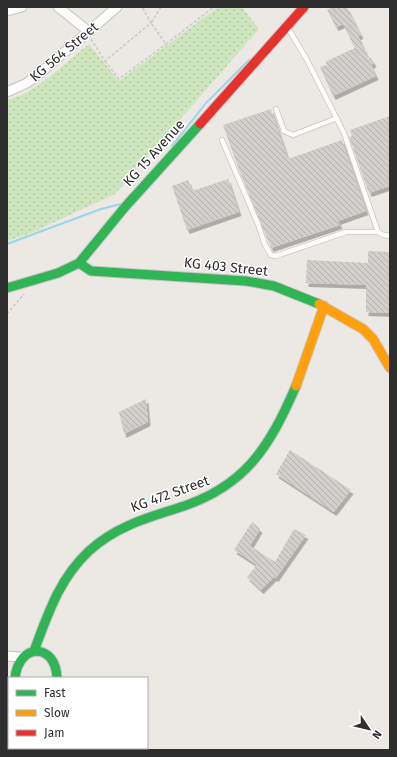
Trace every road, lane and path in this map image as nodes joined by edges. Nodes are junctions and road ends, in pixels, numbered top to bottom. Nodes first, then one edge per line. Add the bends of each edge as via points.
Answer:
1 (22, 7) edge
2 (58, 7) edge
3 (117, 7) edge
4 (142, 7) edge
5 (161, 7) edge
6 (214, 7) edge
7 (304, 7) edge
8 (7, 11) edge
9 (151, 23) junction
10 (287, 26) junction
11 (87, 32) junction
12 (166, 44) junction
13 (105, 61) junction
14 (7, 92) edge
15 (276, 109) dead end
16 (336, 118) junction
17 (222, 140) dead end
18 (378, 232) junction
19 (390, 236) edge
20 (79, 264) junction
21 (7, 288) edge
22 (26, 291) dead end
23 (324, 306) junction
24 (7, 314) edge
25 (390, 368) edge
26 (41, 632) junction
27 (34, 651) junction
28 (46, 653) junction
29 (7, 656) edge
30 (21, 657) junction
31 (7, 661) edge
32 (15, 667) junction
33 (15, 677) edge
34 (57, 677) edge

1 - 8 street
2 - 11 street
3 - 11 street, KG 564 Street
4 - 9 path
5 - 9 path
6 - 12 path
7 - 10 main road, KG 15 Avenue
9 - 12 path
9 - 13 path
10 - 16 lane
10 - 20 main road, KG 15 Avenue via 125,207
11 - 13 path
11 - 14 street, KG 564 Street via 27,83
12 - 13 path via 119,79
15 - 16 lane via 284,131 293,135
16 - 18 lane via 357,166
17 - 18 lane via 271,255 276,256 346,232
18 - 19 lane
20 - 21 main road, KG 15 Avenue
20 - 23 main road, KG 403 Street via 91,271 261,283
22 - 24 path
23 - 25 main road, KG 403 Street via 369,334
23 - 26 main road, KG 472 Street via 302,370 286,405 272,434 250,466 232,483 208,498 139,520 107,535 84,555 67,578 53,601
26 - 27 main road, KG 472 Street
26 - 28 main road
27 - 28 main road
27 - 30 main road
28 - 34 main road via 55,663
29 - 30 street
30 - 32 main road
31 - 32 street
32 - 33 main road

